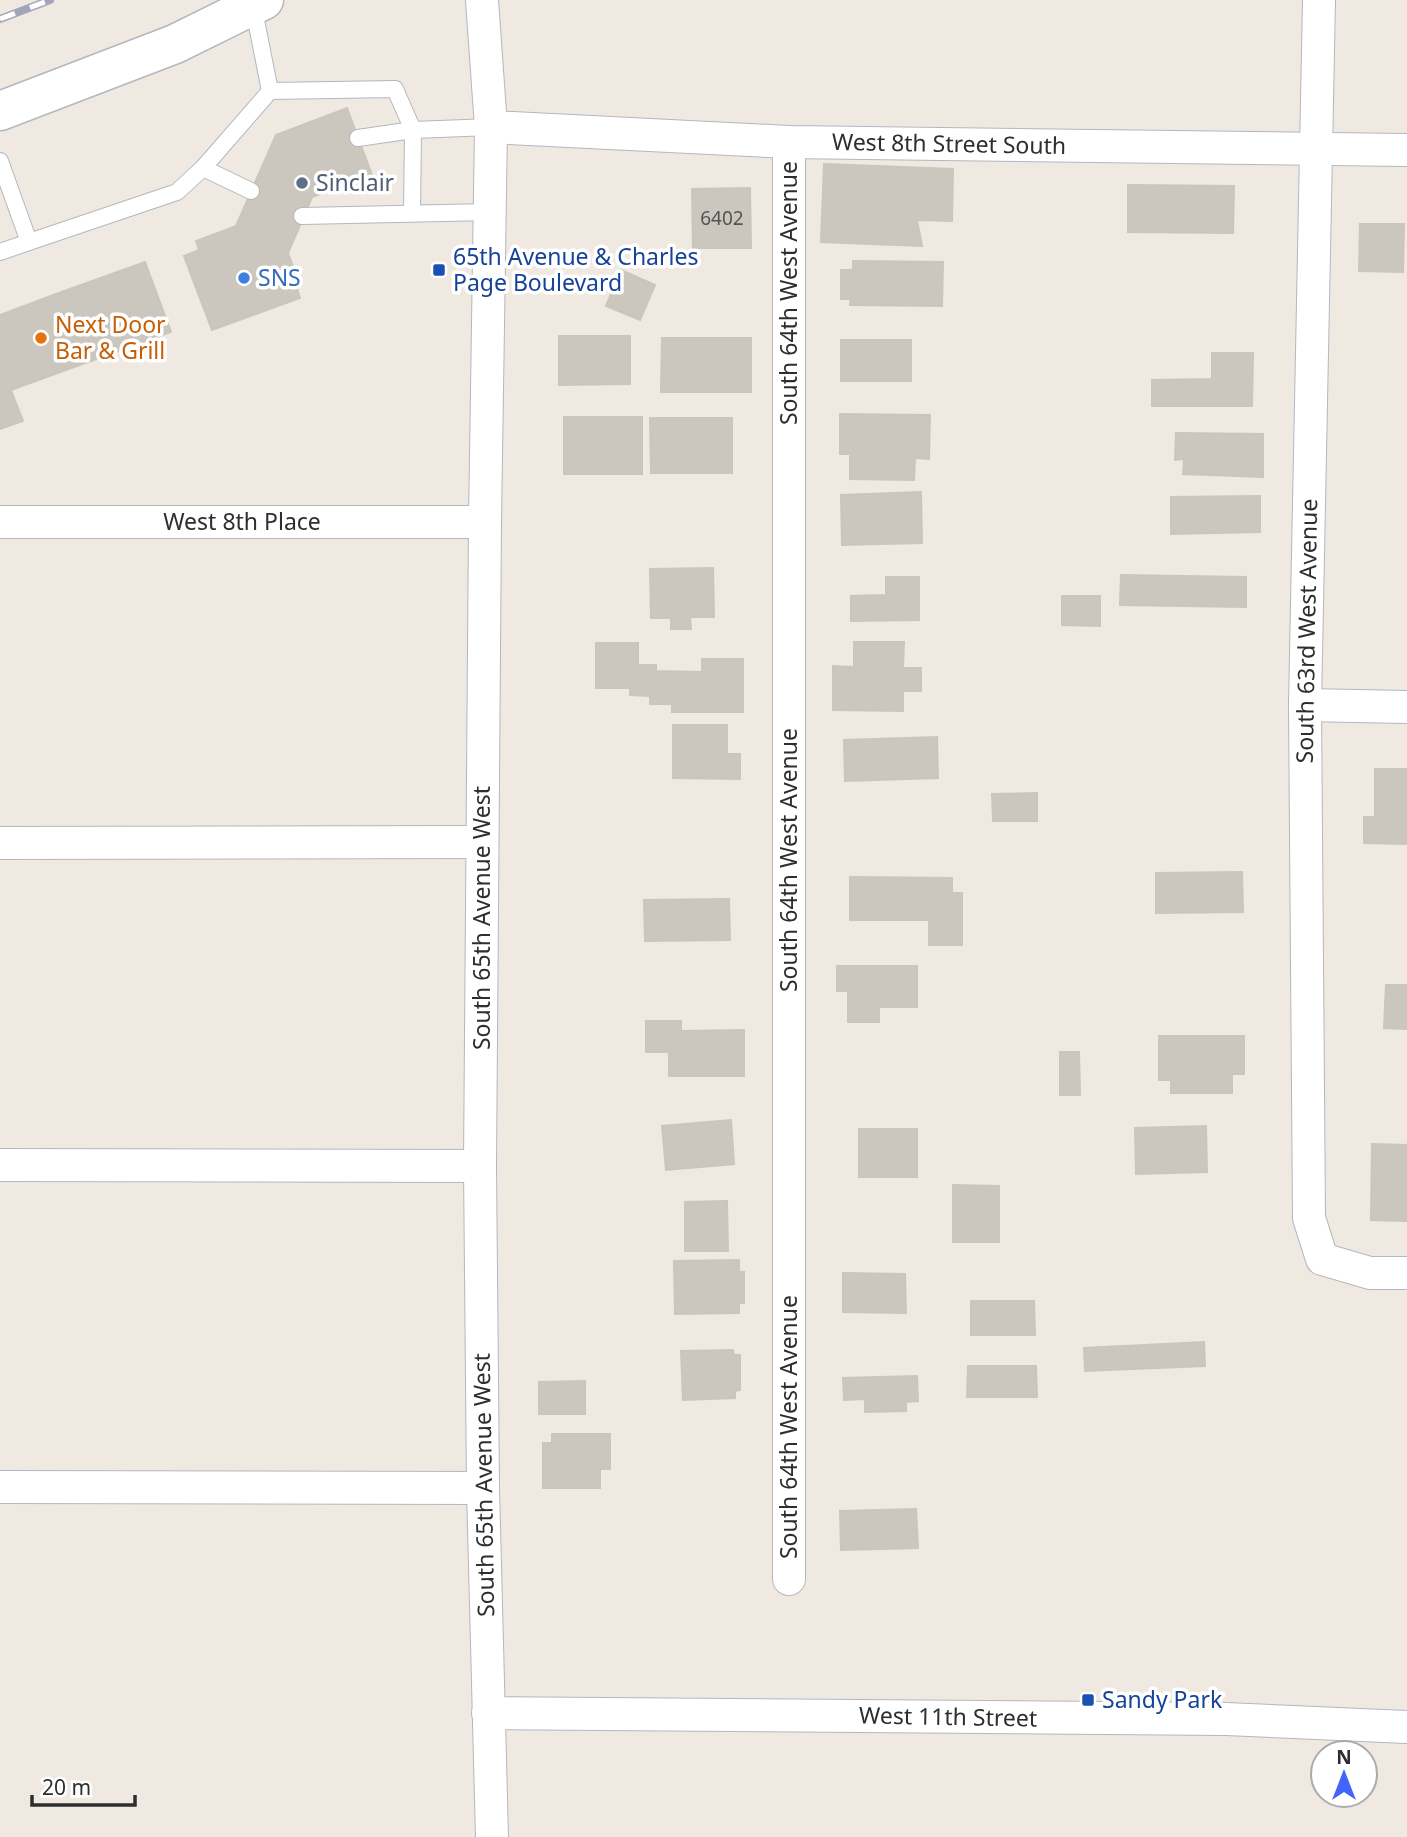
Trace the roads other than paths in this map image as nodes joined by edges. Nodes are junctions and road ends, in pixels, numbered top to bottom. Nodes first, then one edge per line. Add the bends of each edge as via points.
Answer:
1 (482, 0) edge
2 (1319, 0) edge
3 (259, 3) edge
4 (270, 91) junction
5 (0, 111) edge
6 (491, 127) junction
7 (413, 130) junction
8 (358, 138) dead end
9 (789, 142) junction
10 (1315, 149) junction
11 (1407, 150) edge
12 (0, 161) edge
13 (203, 168) junction
14 (251, 191) dead end
15 (490, 212) junction
16 (412, 213) junction
17 (303, 216) dead end
18 (29, 242) junction
19 (0, 252) edge
20 (0, 522) edge
21 (485, 522) junction
22 (1305, 705) junction
23 (1407, 707) edge
24 (482, 842) junction
25 (0, 844) edge
26 (0, 1165) edge
27 (480, 1166) junction
28 (1407, 1273) edge
29 (0, 1487) edge
30 (483, 1488) junction
31 (789, 1579) dead end
32 (488, 1713) junction
33 (1407, 1727) edge
34 (492, 1837) edge

1 - 6 street, South 65th Avenue West
2 - 10 street, South 63rd West Avenue
3 - 4 lane
3 - 5 main road via 176,44
4 - 7 lane via 395,89
4 - 13 lane
6 - 7 lane
6 - 9 street, West 8th Street South
6 - 15 street, South 65th Avenue West
7 - 8 lane
7 - 16 lane
9 - 10 street, West 8th Street South
9 - 31 street, South 64th West Avenue
10 - 11 street, West 8th Street South
10 - 22 street, South 63rd West Avenue
12 - 18 lane
13 - 14 lane
13 - 18 lane via 177,192
15 - 16 lane
15 - 21 street, South 65th Avenue West
16 - 17 lane
18 - 19 lane
20 - 21 street, West 8th Place
21 - 24 street, South 65th Avenue West
22 - 23 street
22 - 28 street, South 63rd West Avenue via 1309,1218 1322,1259 1370,1273
24 - 25 street
24 - 27 street, South 65th Avenue West
26 - 27 street
27 - 30 street, South 65th Avenue West
29 - 30 street
30 - 32 street, South 65th Avenue West
32 - 33 street, West 11th Street via 1226,1719
32 - 34 street, South 65th Avenue West

